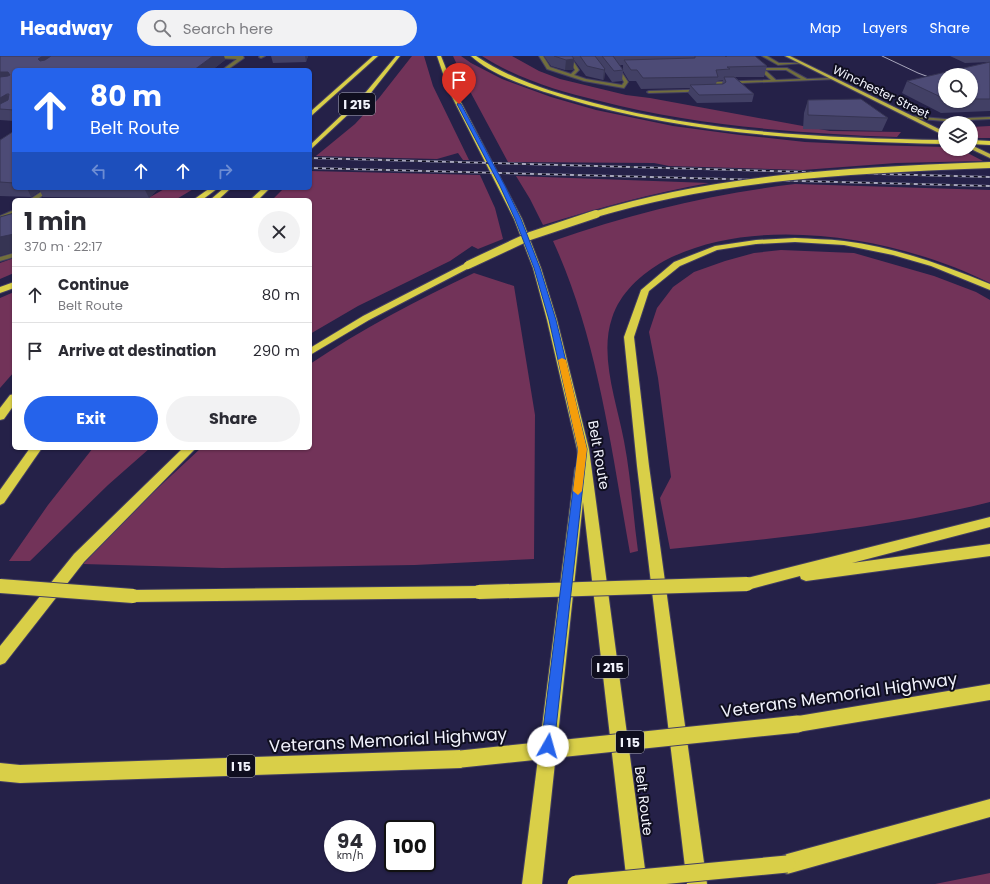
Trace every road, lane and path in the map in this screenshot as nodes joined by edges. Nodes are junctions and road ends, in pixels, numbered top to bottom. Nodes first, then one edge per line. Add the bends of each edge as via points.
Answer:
1 (376, 56) edge
2 (398, 56) edge
3 (439, 56) edge
4 (473, 56) edge
5 (541, 56) edge
6 (568, 56) edge
7 (609, 56) edge
8 (764, 56) edge
9 (787, 56) edge
10 (204, 57) edge
11 (243, 57) edge
12 (801, 63) junction
13 (227, 68) edge
14 (617, 68) junction
15 (624, 68) edge
16 (571, 76) junction
17 (608, 80) edge
18 (807, 80) junction
19 (834, 80) junction
20 (775, 81) junction
21 (603, 84) junction
22 (649, 92) edge
23 (312, 114) edge
24 (910, 117) junction
25 (990, 118) edge
26 (938, 131) edge
27 (938, 142) edge
28 (978, 142) edge
29 (990, 143) edge
30 (312, 146) edge
31 (978, 150) edge
32 (990, 156) edge
33 (990, 165) edge
34 (48, 190) edge
35 (212, 190) edge
36 (226, 190) edge
37 (264, 190) edge
38 (35, 198) edge
39 (200, 198) edge
40 (216, 198) edge
41 (256, 198) edge
42 (0, 214) edge
43 (12, 214) edge
44 (0, 218) edge
45 (12, 256) edge
46 (0, 259) edge
47 (12, 286) edge
48 (990, 287) edge
49 (0, 290) edge
50 (312, 351) edge
51 (12, 401) edge
52 (0, 416) edge
53 (583, 449) junction
54 (34, 450) edge
55 (188, 450) edge
56 (0, 500) edge
57 (990, 522) edge
58 (990, 550) edge
59 (747, 584) junction
60 (0, 586) edge
61 (0, 658) edge
62 (990, 692) edge
63 (0, 772) edge
64 (990, 808) edge
65 (532, 884) edge
66 (576, 884) edge
67 (637, 884) edge
68 (697, 884) edge

1 - 23 highway
2 - 30 highway, I 215 via 362,99
3 - 53 highway, Belt Route / I 215 via 452,91 518,219 537,268
4 - 27 highway via 503,74 546,91 651,118 730,130 810,138
5 - 16 street via 548,68
6 - 16 street via 577,70
7 - 14 street
8 - 12 street via 778,64
9 - 12 main road, Winchester Street
10 - 11 street
11 - 13 street
12 - 19 main road, Winchester Street
14 - 15 street
14 - 21 street via 626,82 624,87
16 - 21 street
17 - 21 street
18 - 19 street
18 - 20 street
18 - 20 street via 787,69 761,69
19 - 24 main road, Winchester Street
20 - 22 street via 716,82 720,90
24 - 25 street via 945,120
24 - 26 main road, Winchester Street
28 - 29 highway
31 - 32 main road
33 - 50 highway, bridge via 863,170 747,183 638,203 550,228 468,265 366,318
34 - 38 street
35 - 39 highway
36 - 40 highway
37 - 41 highway
42 - 43 street
43 - 44 street
45 - 46 street
47 - 49 highway
48 - 68 highway via 934,264 894,254 844,243 796,240 715,248 677,264 646,290 629,337 643,466
51 - 52 highway
53 - 65 highway
53 - 67 highway, Belt Route / I 215
54 - 56 highway
55 - 61 highway via 79,558
57 - 59 highway
58 - 59 highway
59 - 60 highway, bridge via 479,592 133,596
62 - 63 highway, Veterans Memorial Highway / I 15, bridge via 798,724 461,759 20,774
64 - 66 highway, bridge via 787,864

